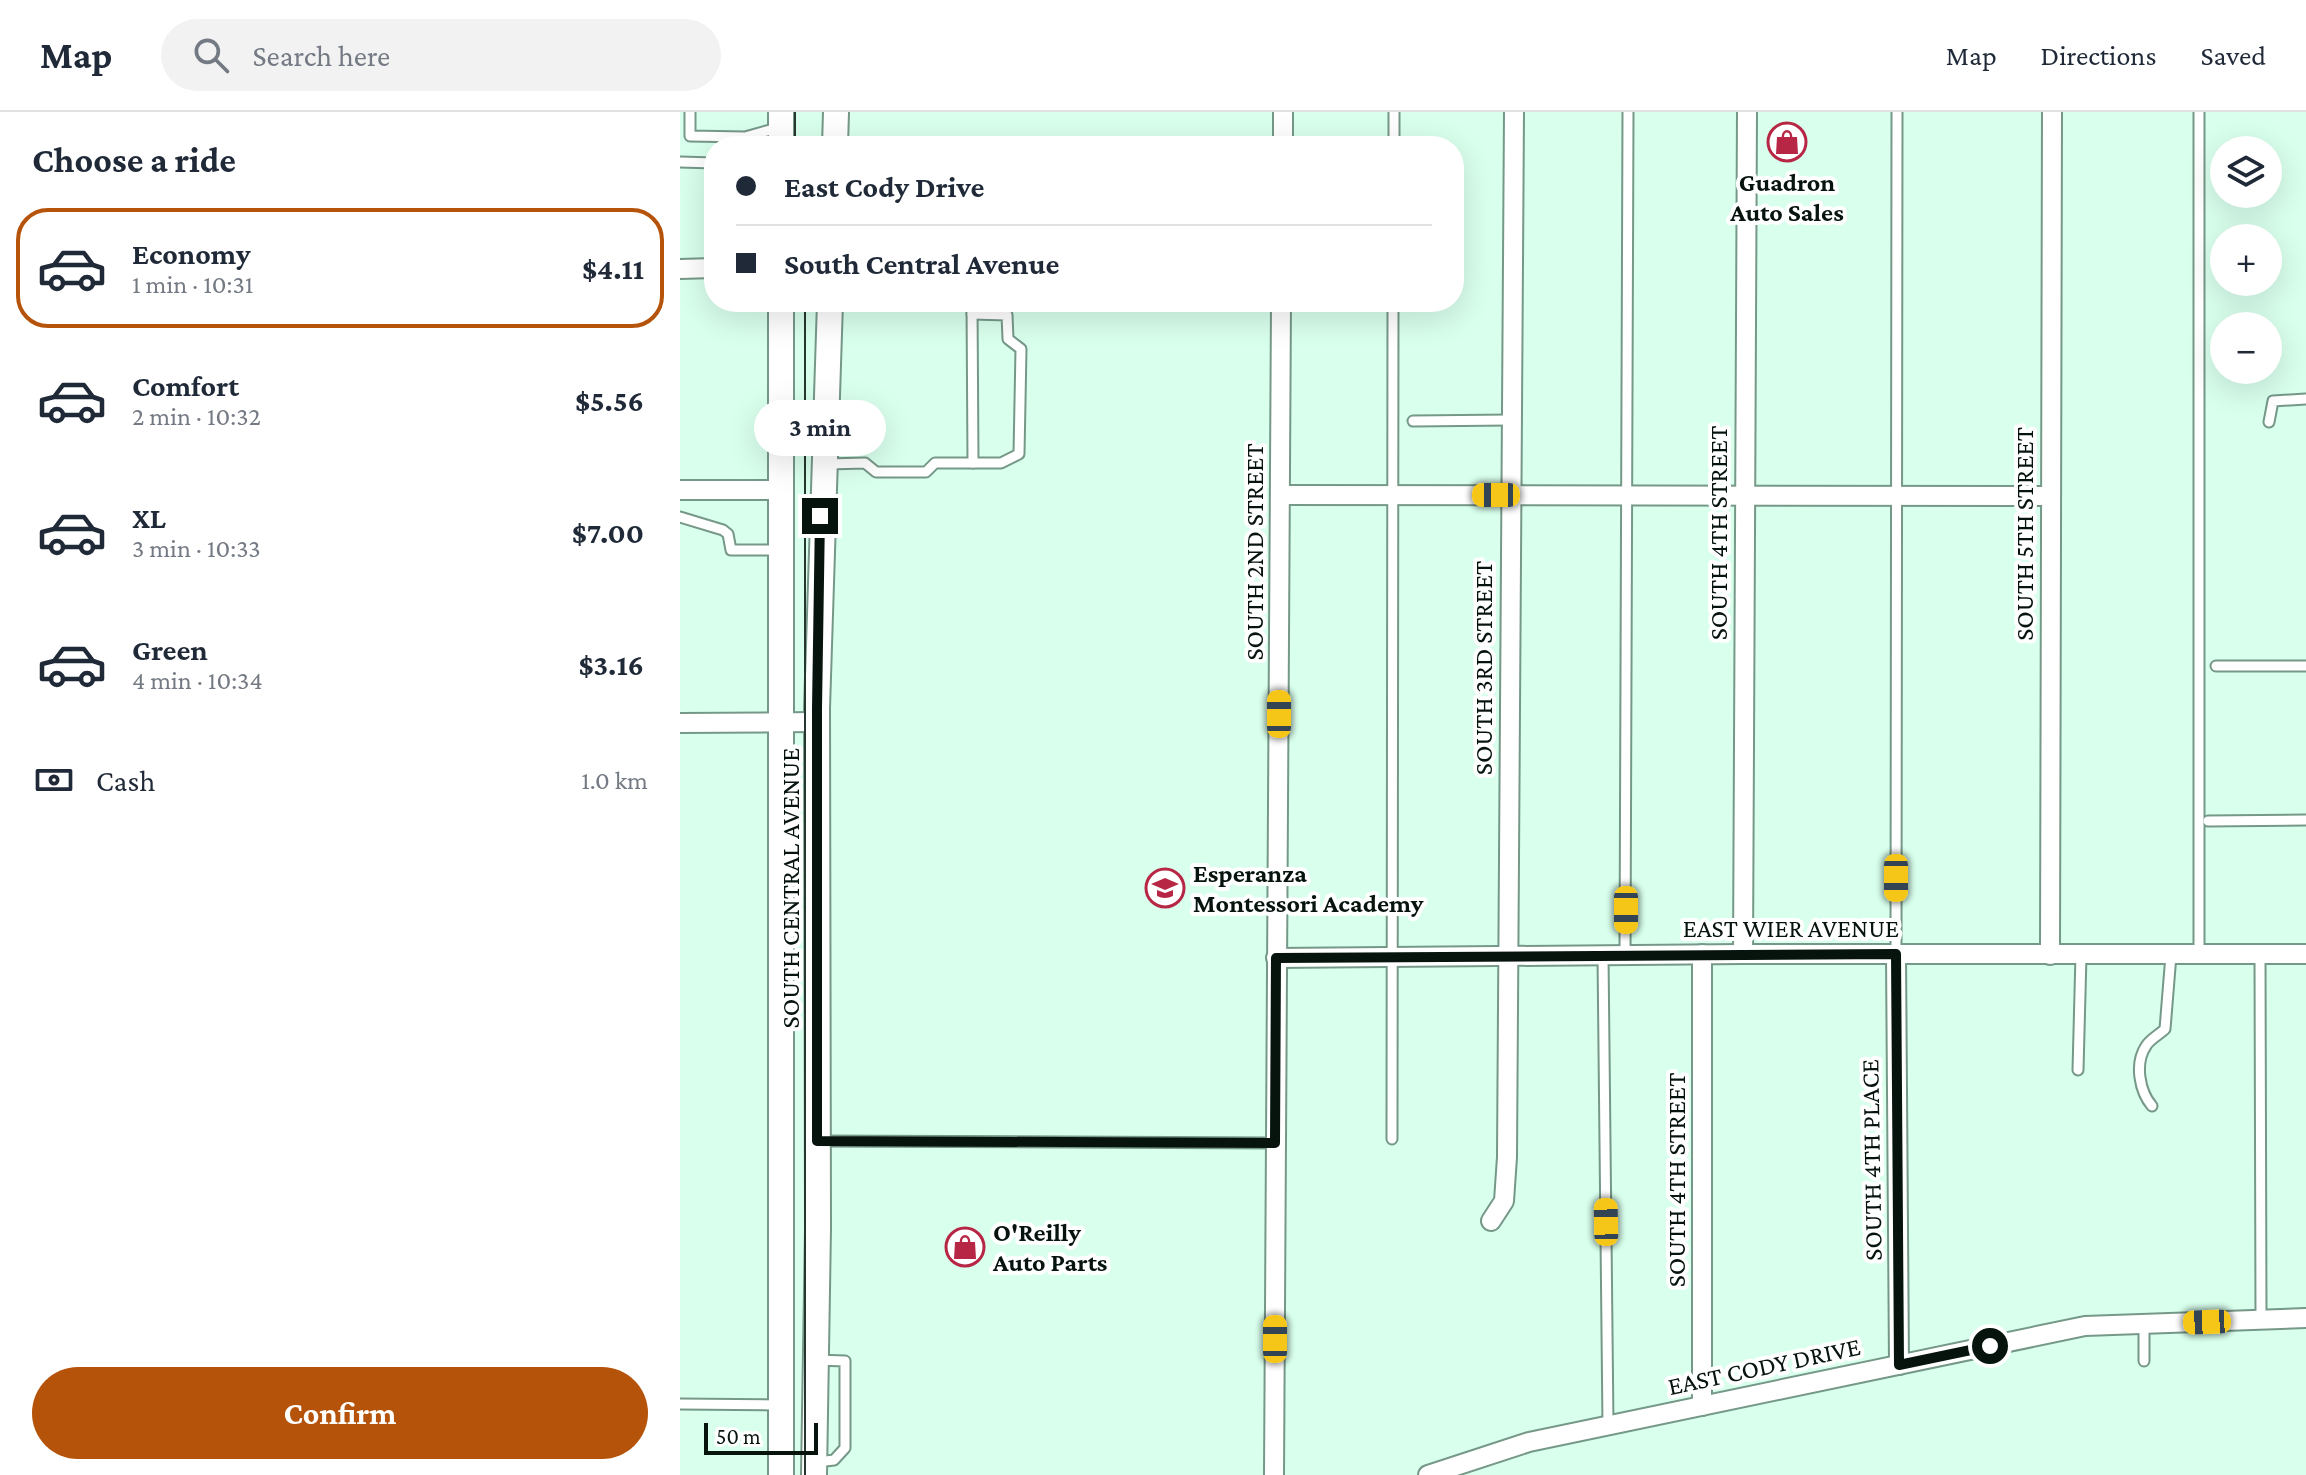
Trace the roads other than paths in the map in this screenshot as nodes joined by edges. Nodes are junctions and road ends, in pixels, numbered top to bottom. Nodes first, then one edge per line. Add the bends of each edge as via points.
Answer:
1 (690, 112) edge
2 (836, 112) edge
3 (1283, 112) edge
4 (1394, 112) edge
5 (1514, 112) edge
6 (1628, 112) edge
7 (1747, 112) edge
8 (1897, 112) edge
9 (2052, 112) edge
10 (2199, 112) edge
11 (781, 128) edge
12 (704, 136) edge
13 (749, 136) edge
14 (835, 136) edge
15 (1283, 136) edge
16 (1394, 136) edge
17 (680, 162) edge
18 (704, 163) edge
19 (704, 268) edge
20 (680, 269) edge
21 (781, 312) edge
22 (830, 312) edge
23 (1281, 312) edge
24 (1393, 312) edge
25 (972, 314) joint
26 (2306, 399) edge
27 (1510, 420) junction
28 (1413, 421) dead end
29 (2269, 422) dead end
30 (973, 463) junction
31 (823, 464) junction
32 (680, 490) edge
33 (780, 490) junction
34 (1393, 494) junction
35 (1280, 495) junction
36 (1509, 495) junction
37 (1627, 495) junction
38 (1743, 495) junction
39 (1896, 495) junction
40 (2050, 496) junction
41 (680, 517) edge
42 (780, 550) junction
43 (2216, 666) dead end
44 (2306, 666) edge
45 (779, 722) junction
46 (818, 722) junction
47 (680, 723) edge
48 (2306, 820) edge
49 (2208, 821) dead end
50 (1625, 954) junction
51 (1702, 954) junction
52 (1743, 954) junction
53 (1896, 954) junction
54 (2306, 954) edge
55 (1509, 955) junction
56 (1603, 955) junction
57 (2050, 955) junction
58 (2081, 955) junction
59 (2171, 955) junction
60 (2199, 955) junction
61 (2260, 955) junction
62 (1392, 956) junction
63 (1276, 958) junction
64 (2078, 1070) dead end
65 (2152, 1106) dead end
66 (1392, 1139) dead end
67 (817, 1141) junction
68 (1275, 1143) junction
69 (1491, 1221) dead end
70 (2306, 1318) edge
71 (2261, 1320) junction
72 (2144, 1324) junction
73 (2144, 1361) dead end
74 (1899, 1365) junction
75 (680, 1404) edge
76 (780, 1405) junction
77 (1702, 1406) junction
78 (1608, 1425) junction
79 (814, 1469) edge
80 (1459, 1470) edge
81 (781, 1475) edge
82 (1274, 1475) edge
83 (1428, 1475) edge

1 - 12 lane via 690,136
2 - 14 main road
3 - 15 street
4 - 16 lane
5 - 27 street, SOUTH 3RD STREET
6 - 37 lane
7 - 38 street, SOUTH 4TH STREET
8 - 39 lane
9 - 40 street, SOUTH 5TH STREET
10 - 60 lane
11 - 13 lane
17 - 18 lane
19 - 20 street
21 - 33 main road, SOUTH CENTRAL AVENUE
22 - 31 main road, SOUTH CENTRAL AVENUE
23 - 35 street, SOUTH 2ND STREET
24 - 34 lane
25 - 30 lane
25 - 30 lane via 1007,315 1008,339 1021,349 1019,454 1001,463
26 - 29 lane via 2273,401
27 - 28 lane
27 - 36 street, SOUTH 3RD STREET
30 - 31 lane via 935,463 926,472 876,472 865,463
31 - 46 main road, SOUTH CENTRAL AVENUE
32 - 33 street
33 - 42 main road, SOUTH CENTRAL AVENUE
34 - 35 street
34 - 36 street
34 - 62 lane
35 - 63 street, SOUTH 2ND STREET
36 - 37 street
36 - 55 street, SOUTH 3RD STREET
37 - 38 street
37 - 50 lane
38 - 39 street
38 - 52 street, SOUTH 4TH STREET
39 - 40 street
39 - 53 lane
40 - 57 street, SOUTH 5TH STREET
41 - 42 lane via 723,530 731,550
42 - 45 main road, SOUTH CENTRAL AVENUE
43 - 44 lane
45 - 46 street
45 - 47 street
45 - 76 main road, SOUTH CENTRAL AVENUE
46 - 67 main road, SOUTH CENTRAL AVENUE
48 - 49 lane
50 - 51 street, EAST WIER AVENUE
50 - 56 street, EAST WIER AVENUE
51 - 52 street, EAST WIER AVENUE
51 - 77 street, SOUTH 4TH STREET
52 - 53 street, EAST WIER AVENUE
53 - 57 street, EAST WIER AVENUE
53 - 74 street, SOUTH 4TH PLACE
54 - 61 street, EAST WIER AVENUE
55 - 56 street, EAST WIER AVENUE
55 - 62 street, EAST WIER AVENUE
55 - 69 street, SOUTH 3RD STREET via 1504,1201
56 - 78 lane
57 - 58 street, EAST WIER AVENUE
58 - 59 street, EAST WIER AVENUE
58 - 64 lane
59 - 60 street, EAST WIER AVENUE
59 - 65 lane via 2165,1029 2146,1046 2140,1064 2143,1094
60 - 61 street, EAST WIER AVENUE
61 - 71 lane
62 - 63 street, EAST WIER AVENUE
62 - 66 lane
63 - 68 street, SOUTH 2ND STREET
67 - 68 lane
67 - 79 main road, SOUTH CENTRAL AVENUE
68 - 82 street, SOUTH 2ND STREET
70 - 71 street, EAST CODY DRIVE
71 - 72 street, EAST CODY DRIVE
72 - 73 lane
72 - 74 street, EAST CODY DRIVE via 2085,1326
74 - 77 street, EAST CODY DRIVE
75 - 76 lane
76 - 81 main road, SOUTH CENTRAL AVENUE
77 - 78 street, EAST CODY DRIVE
78 - 80 street, EAST CODY DRIVE via 1495,1451
80 - 83 street, EAST CODY DRIVE

